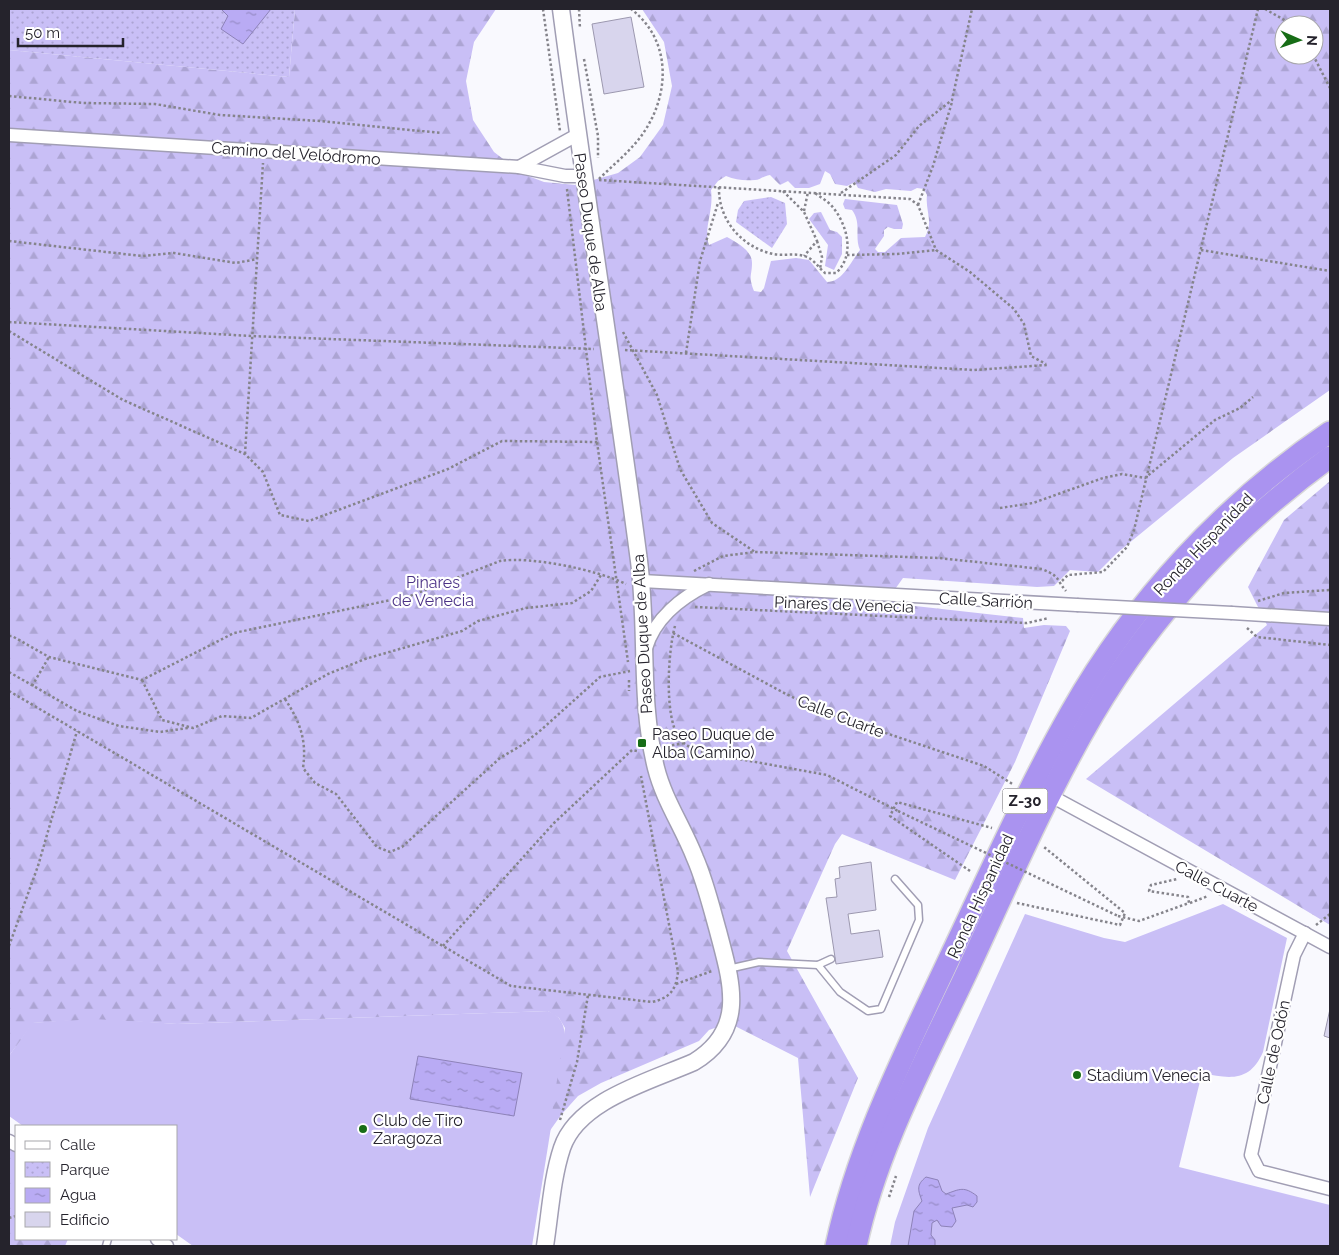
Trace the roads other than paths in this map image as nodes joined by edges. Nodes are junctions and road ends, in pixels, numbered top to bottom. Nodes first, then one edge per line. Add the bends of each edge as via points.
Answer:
1 (561, 9) edge
2 (9, 135) edge
3 (577, 135) junction
4 (519, 167) junction
5 (593, 176) junction
6 (1330, 432) edge
7 (1330, 457) edge
8 (710, 584) junction
9 (642, 586) junction
10 (1330, 619) edge
11 (644, 655) junction
12 (1022, 789) junction
13 (1051, 796) junction
14 (895, 879) dead end
15 (1305, 933) junction
16 (1330, 947) edge
17 (831, 959) dead end
18 (818, 965) junction
19 (727, 967) junction
20 (1330, 1189) edge
21 (544, 1246) edge
22 (836, 1246) edge
23 (856, 1246) edge

1 - 3 street, Paseo Duque de Alba
2 - 4 street, Camino del Velódromo
3 - 4 street
3 - 5 street, Paseo Duque de Alba
4 - 5 street, Camino del Velódromo via 565,176
5 - 9 street, Paseo Duque de Alba via 608,350
6 - 12 highway, Ronda Hispanidad / Z-30 via 1227,515 1162,584 1121,635
7 - 13 highway, Ronda Hispanidad / Z-30 via 1247,525 1167,611 1093,714
8 - 9 street, Calle Sarrión via 673,582
8 - 10 street, Calle Sarrión, bridge
8 - 11 street via 679,603 658,623
9 - 11 street, Paseo Duque de Alba
11 - 19 street, Paseo Duque de Alba via 646,718 652,749 664,793 702,874
12 - 13 highway
12 - 22 highway, Ronda Hispanidad / Z-30 via 986,882 878,1111 858,1164
13 - 15 street, Calle Cuarte
13 - 23 highway, Ronda Hispanidad / Z-30 via 902,1108 880,1165
14 - 18 lane via 918,905 919,920 881,1009 868,1011 840,992
15 - 16 street, Calle Cuarte
15 - 20 street, Calle de Odón via 1294,955 1251,1151 1259,1172
17 - 18 lane
18 - 19 lane via 759,962
19 - 21 street, Paseo Duque de Alba via 732,996 728,1023 713,1048 694,1062 594,1106 572,1128 562,1148

